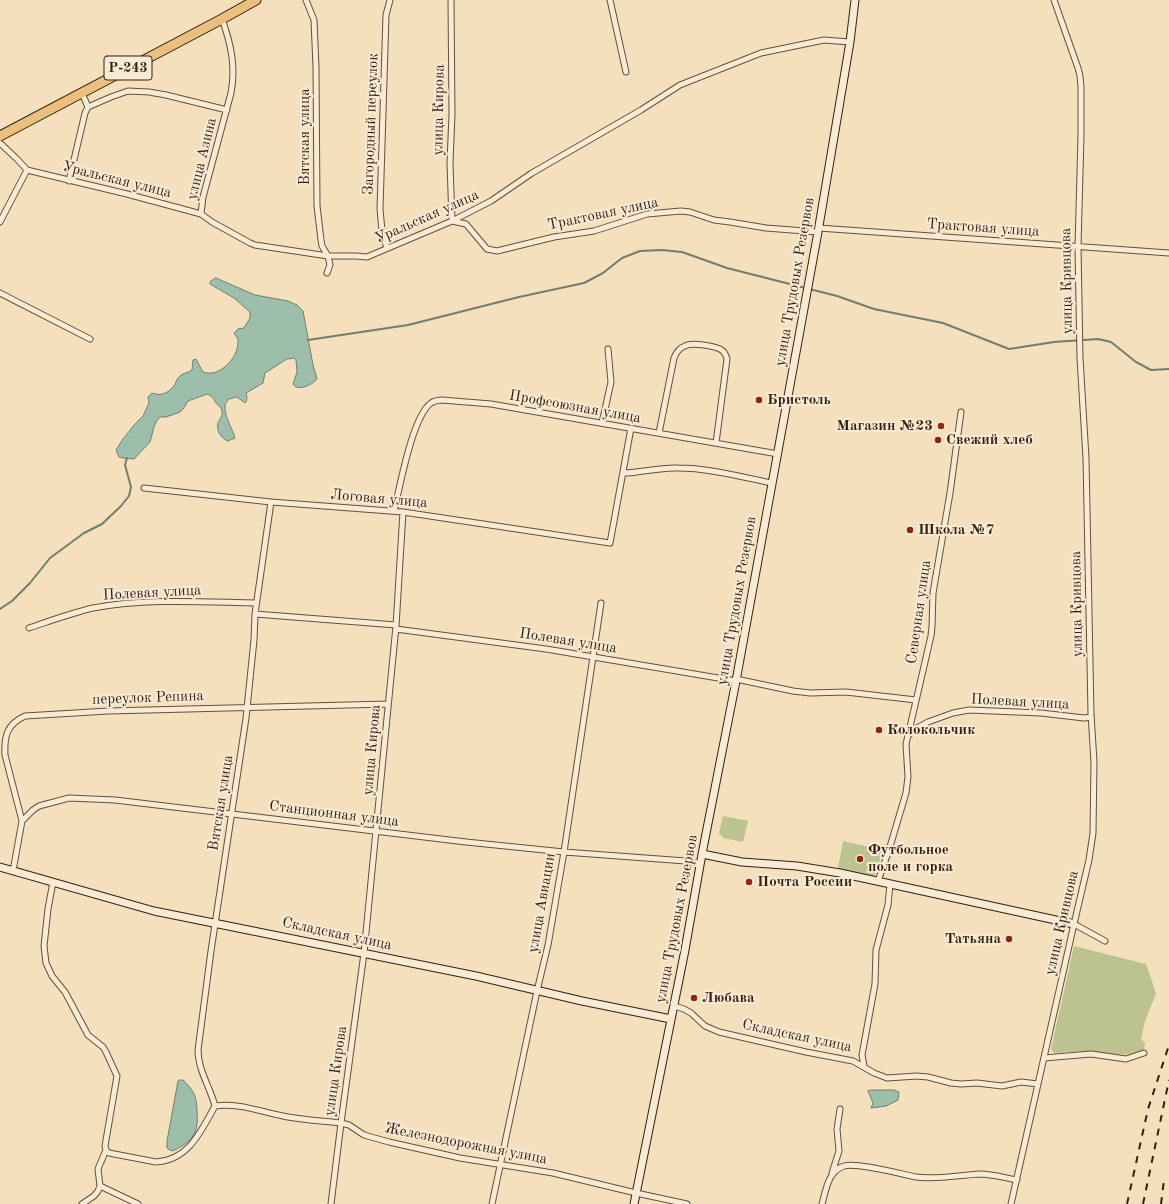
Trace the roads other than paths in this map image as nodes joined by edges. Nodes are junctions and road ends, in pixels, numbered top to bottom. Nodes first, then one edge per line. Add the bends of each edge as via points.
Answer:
1 (256, 0) edge
2 (306, 0) edge
3 (390, 0) edge
4 (451, 0) edge
5 (610, 0) edge
6 (855, 0) edge
7 (1054, 0) edge
8 (222, 19) junction
9 (850, 42) junction
10 (626, 72) dead end
11 (82, 93) junction
12 (88, 107) junction
13 (227, 110) junction
14 (0, 136) edge
15 (0, 143) edge
16 (27, 170) junction
17 (69, 181) junction
18 (201, 214) junction
19 (452, 221) junction
20 (0, 222) edge
21 (818, 230) junction
22 (1078, 247) junction
23 (387, 248) junction
24 (1169, 253) edge
25 (328, 256) junction
26 (326, 273) dead end
27 (0, 293) edge
28 (90, 339) dead end
29 (608, 349) dead end
30 (961, 412) dead end
31 (602, 423) junction
32 (631, 428) junction
33 (659, 433) junction
34 (716, 443) junction
35 (778, 454) junction
36 (623, 473) junction
37 (772, 483) junction
38 (144, 488) dead end
39 (271, 502) junction
40 (394, 511) junction
41 (402, 512) junction
42 (256, 603) junction
43 (601, 603) dead end
44 (255, 614) junction
45 (396, 627) junction
46 (29, 628) dead end
47 (592, 657) junction
48 (736, 680) junction
49 (916, 700) junction
50 (388, 704) junction
51 (247, 707) junction
52 (1091, 717) junction
53 (908, 739) junction
54 (231, 814) junction
55 (22, 821) junction
56 (376, 832) junction
57 (564, 852) junction
58 (702, 854) junction
59 (700, 864) junction
60 (0, 867) edge
61 (13, 871) junction
62 (53, 882) junction
63 (878, 882) junction
64 (890, 884) junction
65 (215, 923) junction
66 (1074, 924) junction
67 (1105, 940) dead end
68 (364, 953) junction
69 (537, 990) junction
70 (674, 1006) junction
71 (671, 1019) junction
72 (1144, 1053) dead end
73 (1044, 1058) junction
74 (864, 1066) junction
75 (1038, 1084) junction
76 (215, 1106) junction
77 (840, 1109) dead end
78 (341, 1123) junction
79 (106, 1150) junction
80 (501, 1165) junction
81 (830, 1178) junction
82 (1017, 1180) junction
83 (100, 1186) junction
84 (636, 1193) junction
85 (82, 1204) edge
86 (138, 1204) edge
87 (331, 1204) edge
88 (492, 1204) edge
89 (634, 1204) edge
90 (687, 1204) edge
91 (822, 1204) edge
92 (1011, 1204) edge

1 - 8 highway, Р-243
2 - 25 street, Вятская улица via 314,20 316,41 318,212 322,246
3 - 23 street, Загородный переулок via 386,15 380,209
4 - 19 street, улица Кирова
5 - 10 street
6 - 9 main road, улица Трудовых Резервов
7 - 22 street, улица Кривцова via 1080,76
8 - 11 highway, Р-243
8 - 13 street, улица Азина via 233,61 233,81
9 - 19 street, Уральская улица via 824,40 761,53 680,85 532,173 491,201
9 - 21 main road, улица Трудовых Резервов
11 - 12 street
11 - 14 highway, Р-243
12 - 13 street, улица Азина via 124,92 140,92 166,95
12 - 17 street via 84,113
13 - 18 street, улица Азина via 203,197
15 - 16 street
16 - 17 street, Уральская улица
16 - 20 street
17 - 18 street, Уральская улица
18 - 25 street, Уральская улица via 255,245
19 - 21 street, Трактовая улица via 466,224 487,249 497,251 554,236 594,231 647,214 681,211 714,220 766,228
19 - 23 street, Уральская улица
21 - 22 street, Трактовая улица
21 - 35 main road, улица Трудовых Резервов
22 - 24 street, Трактовая улица
22 - 52 street, улица Кривцова via 1080,358 1086,458
23 - 25 street, Уральская улица via 367,257
25 - 26 street, Вятская улица via 330,265
27 - 28 street
29 - 31 street via 612,382
30 - 49 street, Северная улица via 933,593 932,632
31 - 32 street, Профсоюзная улица
31 - 40 street, Профсоюзная улица via 484,403 435,401 422,414 414,432
32 - 33 street, Профсоюзная улица
32 - 36 street
33 - 34 street, Профсоюзная улица
33 - 34 street via 677,352 690,344 706,346 721,349 728,359
34 - 35 street, Профсоюзная улица
35 - 37 main road, улица Трудовых Резервов
36 - 37 street via 680,468
36 - 41 street, Логовая улица via 610,543
37 - 48 main road, улица Трудовых Резервов
38 - 39 street, Логовая улица
39 - 40 street, Логовая улица
39 - 42 street, Вятская улица
40 - 41 street, Логовая улица
41 - 45 street, улица Кирова
42 - 44 street, Вятская улица
42 - 46 street, Полевая улица via 124,604 78,612
43 - 47 street, улица Авиации
44 - 45 street, Полевая улица
44 - 51 street, Вятская улица
45 - 47 street, Полевая улица
45 - 50 street, улица Кирова
47 - 48 street, Полевая улица
47 - 57 street, улица Авиации
48 - 49 street, Полевая улица via 810,693 846,692
48 - 58 main road, улица Трудовых Резервов
49 - 53 street, Северная улица
50 - 51 street, переулок Репина
50 - 56 street, улица Кирова
51 - 54 street, Вятская улица
51 - 55 street, переулок Репина via 108,711 33,715 19,719 12,724 6,734 4,745
52 - 53 street, Полевая улица via 979,710 958,712 919,726 911,732
52 - 66 street, улица Кривцова via 1094,762 1093,833
53 - 63 street, Северная улица via 906,793
54 - 55 street, Станционная улица via 116,800 69,798 39,806 29,812
54 - 56 street, Станционная улица
54 - 65 street, Вятская улица
55 - 61 street
56 - 57 street, Станционная улица
56 - 68 street, улица Кирова
57 - 59 street, Станционная улица via 679,860
57 - 69 street, улица Авиации via 548,945
58 - 59 main road, улица Трудовых Резервов
58 - 63 main road via 742,862 797,866
59 - 70 main road, улица Трудовых Резервов
60 - 61 main road, Складская улица
61 - 62 main road, Складская улица
62 - 65 main road, Складская улица via 154,911
62 - 79 street via 44,946 46,963 88,1035 103,1047 117,1076
63 - 64 main road
64 - 66 main road
64 - 74 street via 888,905 876,950 875,984 862,1055
65 - 68 main road, Складская улица
65 - 76 street, Вятская улица via 198,1057
66 - 67 street
66 - 73 street, улица Кривцова
68 - 69 main road, Складская улица
68 - 78 street, улица Кирова
69 - 71 main road, Складская улица
69 - 80 street, улица Авиации
70 - 71 main road, улица Трудовых Резервов
70 - 74 street, Складская улица via 691,1013 702,1024 719,1032 853,1061
71 - 84 main road, улица Трудовых Резервов
72 - 73 street via 1126,1060 1091,1054
73 - 75 street, улица Кривцова
74 - 75 street, Складская улица via 886,1078 917,1076 961,1084 1002,1086 1021,1082
75 - 82 street, улица Кривцова
76 - 78 street, Железнодорожная улица via 240,1106 289,1117
76 - 79 street via 193,1144 166,1160 156,1162 108,1153
77 - 81 street via 837,1129 839,1151
78 - 80 street, Железнодорожная улица via 376,1139
78 - 87 street, улица Кирова
79 - 83 street via 98,1169
80 - 84 street, Железнодорожная улица
80 - 88 street, улица Авиации
81 - 82 street via 836,1170 848,1165 919,1177 984,1174
81 - 91 street
82 - 92 street, улица Кривцова
83 - 85 street via 94,1196
83 - 86 street
84 - 89 main road, улица Трудовых Резервов
84 - 90 street, Железнодорожная улица

